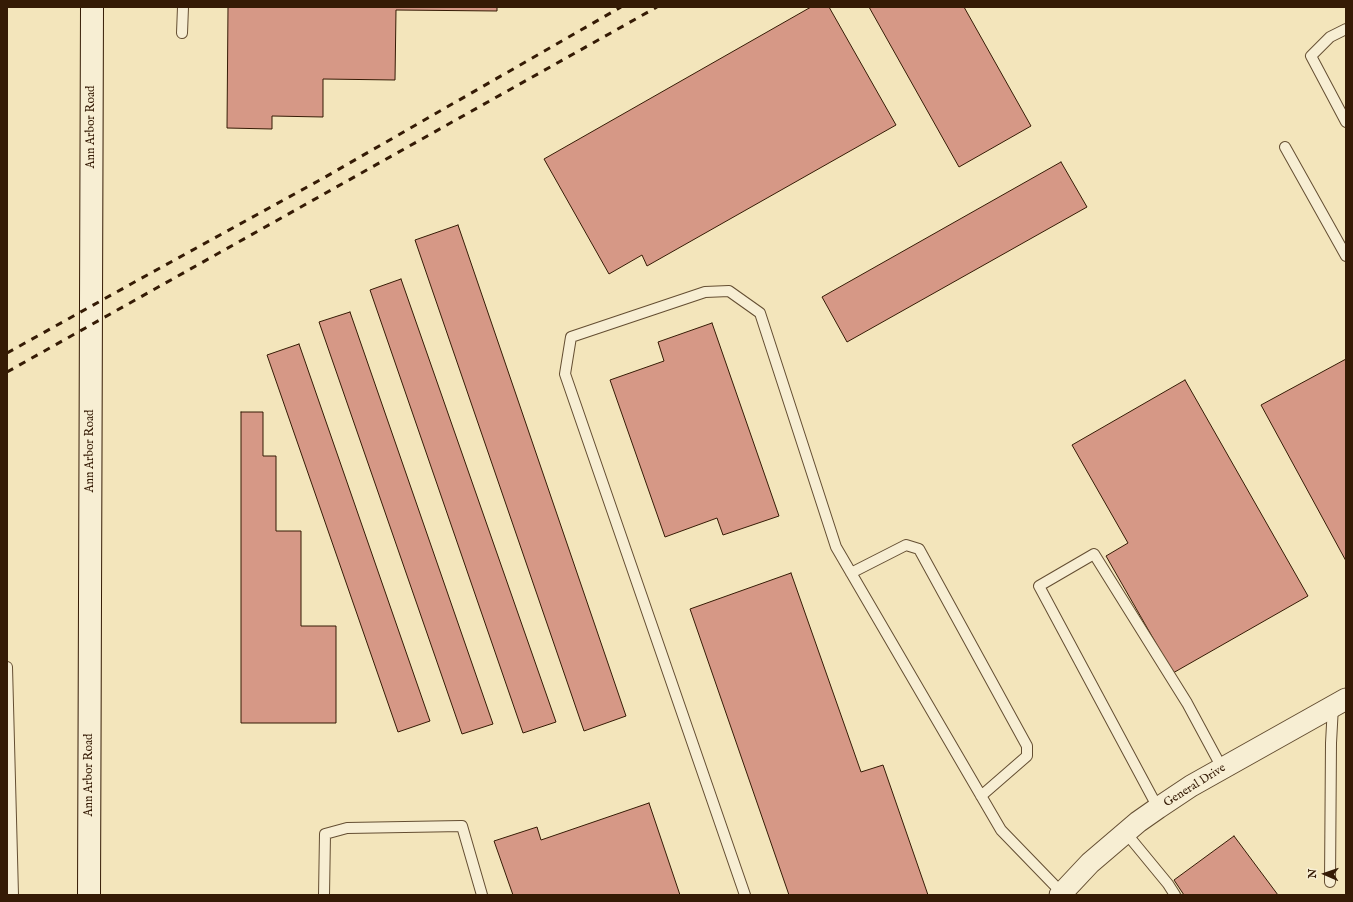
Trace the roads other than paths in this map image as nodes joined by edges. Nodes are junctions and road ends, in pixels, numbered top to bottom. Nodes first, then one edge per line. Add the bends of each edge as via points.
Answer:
1 (92, 7) edge
2 (183, 7) edge
3 (1346, 29) edge
4 (182, 33) dead end
5 (1346, 122) edge
6 (1285, 147) dead end
7 (1346, 256) edge
8 (850, 573) junction
9 (7, 667) edge
10 (7, 678) edge
11 (1340, 702) edge
12 (8, 704) edge
13 (1222, 768) junction
14 (981, 796) junction
15 (9, 801) edge
16 (1158, 808) junction
17 (1126, 833) junction
18 (1330, 882) dead end
19 (1061, 894) edge
20 (13, 895) edge
21 (90, 895) edge
22 (324, 895) edge
23 (482, 895) edge
24 (745, 895) edge
25 (1175, 895) edge

1 - 21 main road, Ann Arbor Road
2 - 4 lane
3 - 5 lane via 1330,37 1311,56
6 - 7 lane
8 - 14 lane
8 - 14 lane via 906,545 919,550 1027,746 1027,756
8 - 24 lane via 836,547 760,313 729,291 705,292 571,337 565,374
9 - 10 lane
10 - 12 lane
11 - 13 street, General Drive
11 - 18 lane via 1331,743
12 - 15 lane
13 - 16 street, General Drive
13 - 16 lane via 1187,703 1094,554 1039,586
14 - 19 lane via 1001,830
15 - 20 lane
16 - 17 street, General Drive
17 - 19 street, General Drive via 1090,863
17 - 25 lane
22 - 23 lane via 325,834 347,828 462,826

